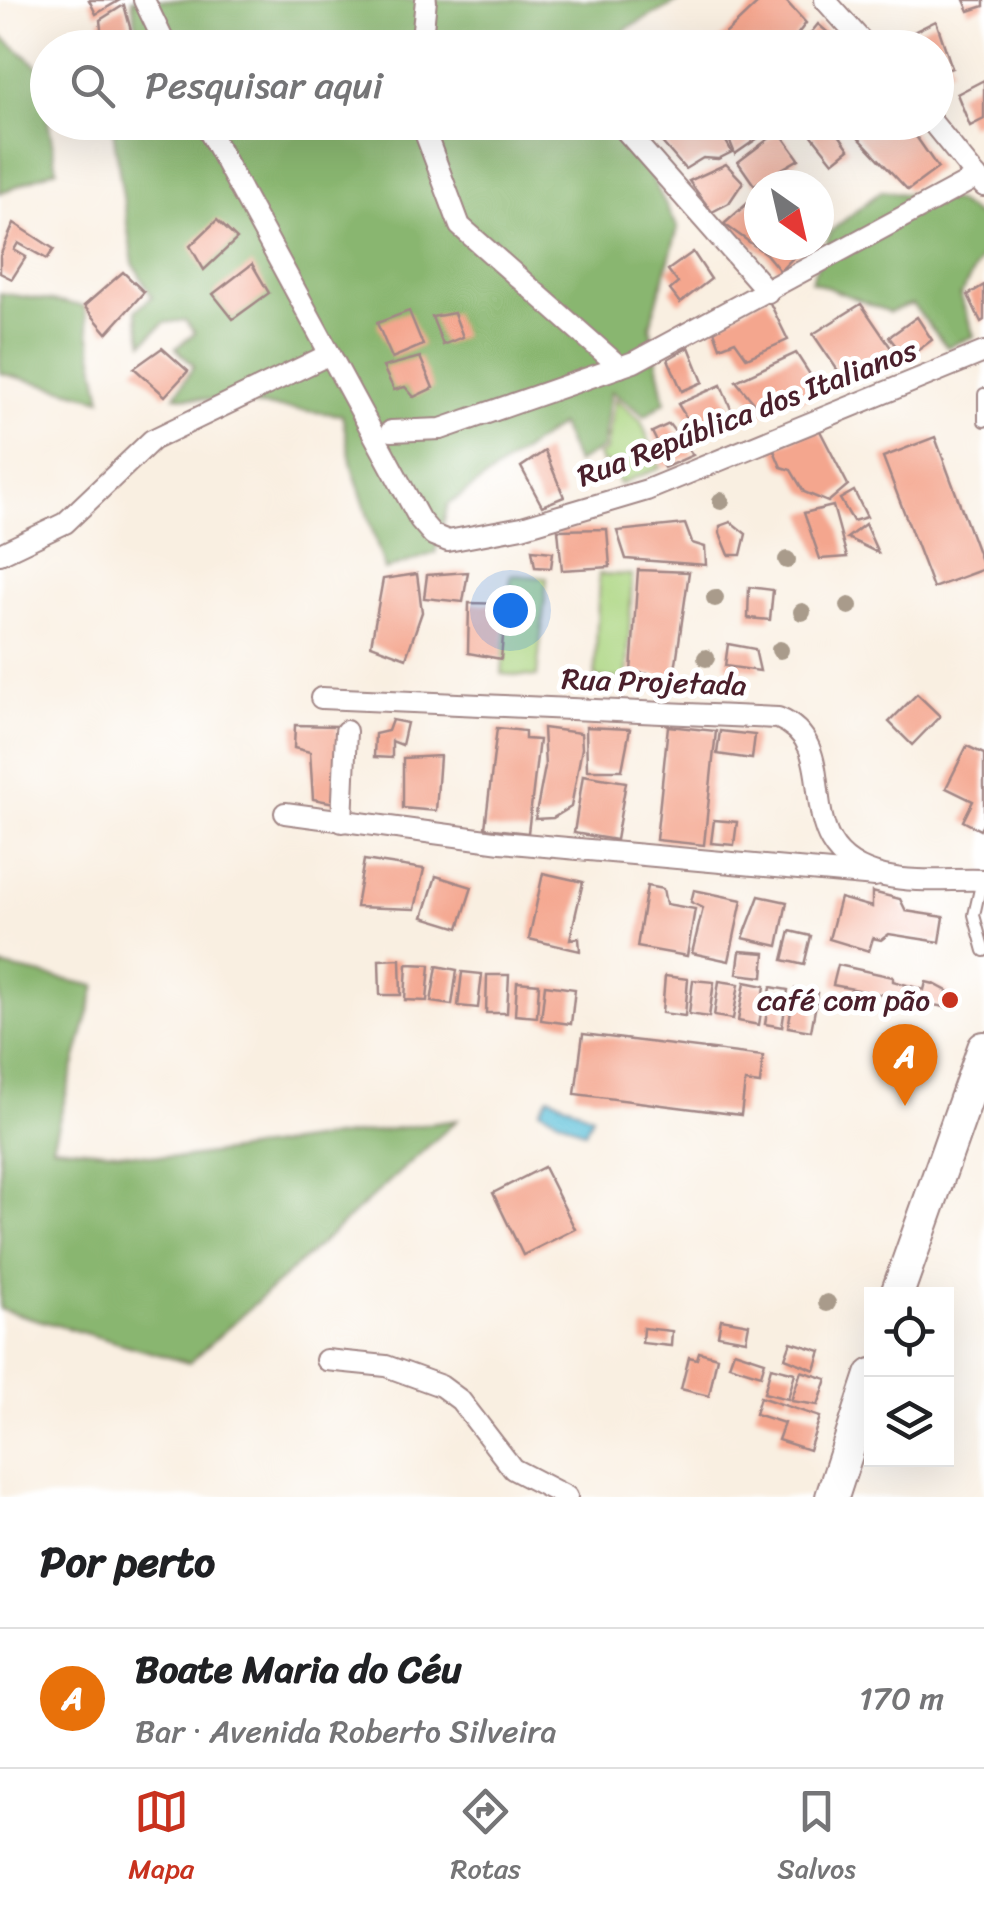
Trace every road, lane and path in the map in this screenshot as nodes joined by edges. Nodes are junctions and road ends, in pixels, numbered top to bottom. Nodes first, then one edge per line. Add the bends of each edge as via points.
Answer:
1 (144, 0) edge
2 (426, 0) edge
3 (825, 0) edge
4 (158, 30) edge
5 (423, 30) edge
6 (852, 30) edge
7 (214, 140) edge
8 (428, 140) edge
9 (634, 140) edge
10 (947, 140) edge
11 (981, 181) edge
12 (768, 292) junction
13 (984, 352) edge
14 (330, 354) junction
15 (620, 366) junction
16 (984, 394) edge
17 (984, 421) edge
18 (391, 431) dead end
19 (0, 554) edge
20 (321, 698) dead end
21 (346, 731) dead end
22 (286, 812) dead end
23 (342, 822) junction
24 (883, 876) junction
25 (983, 880) edge
26 (984, 951) edge
27 (980, 1071) edge
28 (901, 1287) edge
29 (326, 1360) dead end
30 (871, 1377) edge
31 (566, 1497) edge
32 (832, 1497) edge

1 - 4 street
2 - 5 street
3 - 6 street
7 - 14 street
8 - 15 street via 460,226
9 - 12 street
10 - 11 street
11 - 12 street
12 - 15 street
13 - 14 street, Rua República dos Italianos via 647,490 522,528 448,542 420,520
14 - 19 street via 152,440 65,523
15 - 18 street via 441,429
16 - 17 lane
20 - 24 street, Rua Projetada via 778,718 794,724 812,747 822,827 848,858
21 - 23 street
22 - 23 street, Rua Projetada
23 - 24 street, Rua Projetada via 647,858
24 - 25 street, Rua Projetada
25 - 26 lane via 974,915
27 - 28 main road
29 - 31 street via 386,1366 441,1386 460,1400 513,1469
30 - 32 main road

